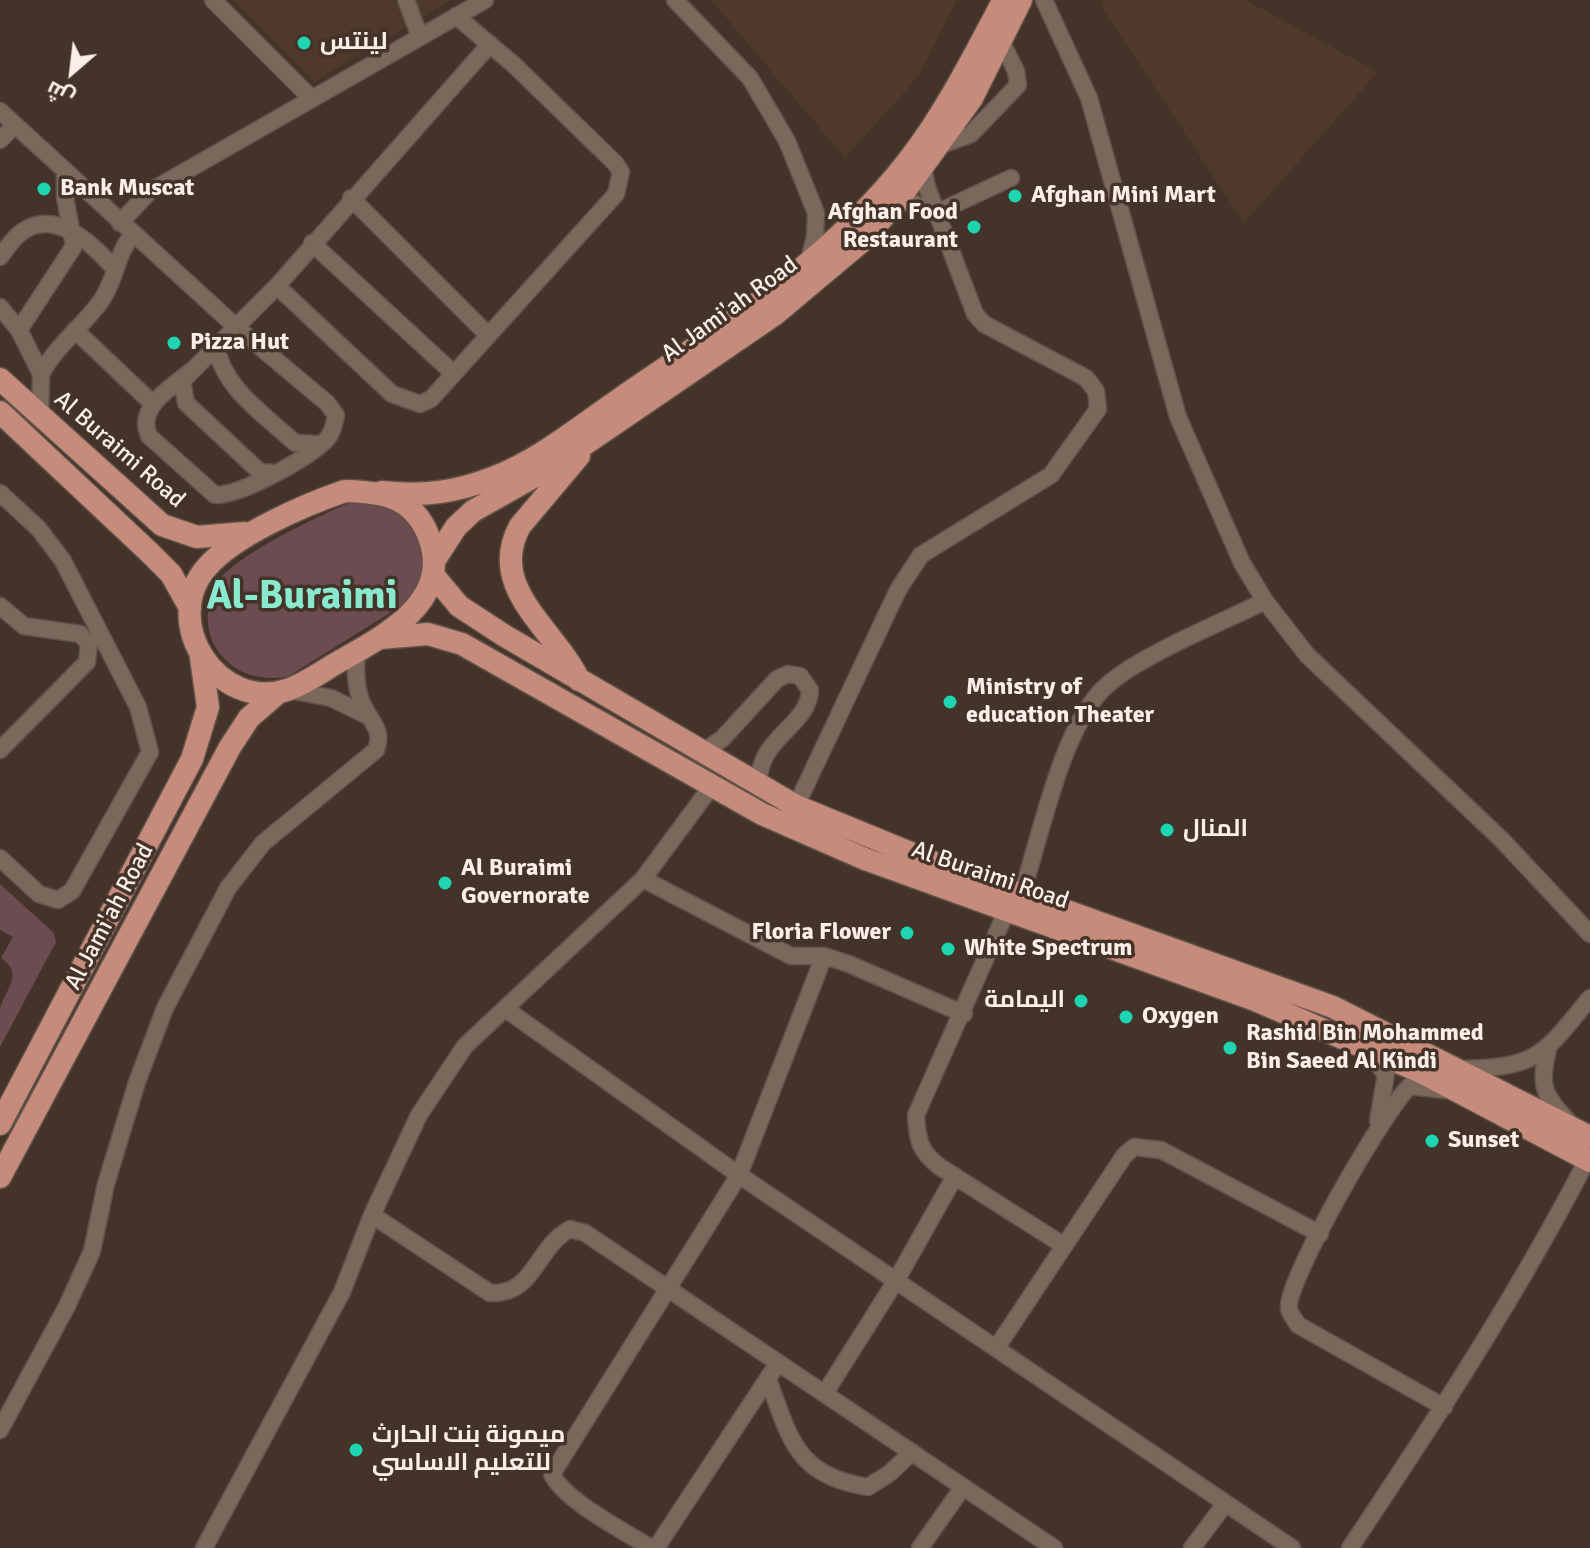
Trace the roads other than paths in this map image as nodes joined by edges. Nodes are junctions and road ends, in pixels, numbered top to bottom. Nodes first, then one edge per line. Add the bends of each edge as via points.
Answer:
1 (406, 0) edge
2 (485, 0) edge
3 (675, 0) edge
4 (1021, 0) edge
5 (1044, 0) edge
6 (219, 2) edge
7 (456, 16) junction
8 (1004, 20) edge
9 (1055, 30) junction
10 (420, 37) junction
11 (490, 44) junction
12 (312, 99) junction
13 (0, 111) edge
14 (15, 125) junction
15 (0, 140) edge
16 (941, 145) junction
17 (923, 167) junction
18 (65, 172) junction
19 (1011, 178) dead end
20 (351, 198) junction
21 (897, 202) junction
22 (816, 213) junction
23 (936, 213) junction
24 (857, 219) junction
25 (126, 228) junction
26 (73, 234) junction
27 (312, 243) junction
28 (0, 257) edge
29 (808, 263) junction
30 (115, 269) junction
31 (277, 286) junction
32 (0, 307) edge
33 (235, 326) junction
34 (19, 330) junction
35 (75, 330) junction
36 (488, 335) junction
37 (216, 344) junction
38 (191, 371) junction
39 (453, 373) junction
40 (41, 374) junction
41 (0, 379) edge
42 (153, 404) junction
43 (0, 412) edge
44 (40, 415) junction
45 (324, 443) junction
46 (587, 443) junction
47 (274, 473) junction
48 (382, 492) junction
49 (0, 493) edge
50 (262, 530) junction
51 (434, 568) junction
52 (1265, 601) junction
53 (0, 606) edge
54 (190, 608) junction
55 (380, 638) junction
56 (95, 641) junction
57 (357, 652) junction
58 (200, 653) junction
59 (579, 681) junction
60 (284, 691) junction
61 (369, 717) junction
62 (0, 750) edge
63 (702, 752) junction
64 (759, 784) junction
65 (711, 787) junction
66 (796, 806) junction
67 (0, 858) edge
68 (643, 879) junction
69 (1015, 902) junction
70 (1590, 934) edge
71 (824, 956) junction
72 (1590, 998) edge
73 (507, 1010) junction
74 (964, 1014) junction
75 (1361, 1046) junction
76 (1548, 1049) junction
77 (1462, 1069) junction
78 (1470, 1096) junction
79 (0, 1124) edge
80 (1376, 1130) junction
81 (1583, 1133) edge
82 (1589, 1161) edge
83 (739, 1175) junction
84 (955, 1176) junction
85 (0, 1177) edge
86 (372, 1215) junction
87 (1320, 1234) junction
88 (1063, 1245) junction
89 (897, 1279) junction
90 (670, 1290) junction
91 (997, 1347) junction
92 (778, 1363) junction
93 (768, 1379) junction
94 (825, 1393) junction
95 (1444, 1407) junction
96 (0, 1430) edge
97 (912, 1452) junction
98 (963, 1487) junction
99 (1225, 1504) junction
100 (204, 1548) edge
101 (654, 1548) edge
102 (920, 1548) edge
103 (1054, 1548) edge
104 (1192, 1548) edge
105 (1292, 1548) edge
106 (1350, 1548) edge

1 - 10 street
2 - 7 street
3 - 22 street via 750,78 787,141
4 - 8 main road, Al Jami'ah Road
5 - 9 street
6 - 12 street
7 - 10 street
7 - 11 street
8 - 9 street via 1030,10 1041,12
8 - 16 main road, Al Jami'ah Road via 972,98
8 - 16 street via 1018,85 971,134
8 - 24 main road, Al Jami'ah Road via 908,161
9 - 52 street via 1089,98 1178,417 1223,522
10 - 12 street
11 - 20 street
11 - 36 street via 615,163 621,183
12 - 25 street via 149,192
13 - 14 street
14 - 15 street
14 - 18 street
16 - 17 main road, Al Jami'ah Road
17 - 21 main road, Al Jami'ah Road
17 - 23 street
18 - 25 street
18 - 26 street
19 - 23 street
20 - 27 street
20 - 36 street
21 - 23 street
21 - 46 main road, Al Jami'ah Road via 861,242 774,315
22 - 24 street via 831,222
22 - 29 street
23 - 66 street via 975,314 984,324 1086,378 1096,391 1098,409 1051,475 921,555 898,590
24 - 29 main road, Al Jami'ah Road
25 - 30 street
25 - 33 street
26 - 28 street via 57,226 35,225 19,234
26 - 30 street via 94,246
26 - 34 street via 69,258
27 - 31 street
27 - 39 street
29 - 48 main road, Al Jami'ah Road via 763,301 544,451 498,476 430,495
30 - 35 street via 101,300
31 - 33 street
31 - 39 street via 405,401 420,404 431,399
32 - 34 street
33 - 37 street
33 - 45 street via 327,403 336,415
34 - 40 street
35 - 40 street
35 - 42 street
36 - 39 street
37 - 38 street
37 - 45 street via 218,366 295,443
38 - 42 street
38 - 47 street via 182,381 186,403 260,472
40 - 44 street
41 - 44 main road, Al Buraimi Road
42 - 47 street via 145,415 149,436 215,495 230,495
43 - 54 main road, Al Buraimi Road via 171,574
44 - 50 main road, Al Buraimi Road via 162,525 197,537 226,538
45 - 47 street
46 - 51 main road, Al Jami'ah Road via 473,511 456,527
46 - 59 main road via 520,526 509,564 515,589
48 - 50 main road via 345,491
48 - 51 main road via 408,504 423,524 434,547
49 - 56 street via 39,529 63,561
50 - 54 main road via 206,568
51 - 55 main road via 424,597
51 - 59 main road, Al Buraimi Road via 459,606
52 - 69 street via 1122,673 1090,704 1069,744
52 - 70 street via 1348,698 1502,840
53 - 56 street via 24,626
54 - 58 main road
55 - 57 main road
55 - 65 main road, Al Buraimi Road via 428,634 462,644
56 - 62 street via 87,662
56 - 67 street via 138,707 150,752 72,891 58,900 39,894
57 - 60 main road
57 - 61 street via 357,685
58 - 60 main road via 222,680 247,693
58 - 79 main road, Al Jami'ah Road via 208,707 198,746
59 - 63 main road, Al Buraimi Road
60 - 61 street via 331,698
60 - 85 main road, Al Jami'ah Road via 249,718 230,747
61 - 96 street via 378,728 376,750 243,864 165,1008 110,1169 92,1251
63 - 64 main road, Al Buraimi Road
63 - 64 street via 722,739 777,679 800,676 810,690 808,702 767,750
64 - 66 main road, Al Buraimi Road
65 - 68 street
65 - 69 main road, Al Buraimi Road via 865,859
66 - 69 main road, Al Buraimi Road
68 - 71 street via 791,956
68 - 73 street
69 - 74 street
69 - 75 main road, Al Buraimi Road
69 - 77 main road, Al Buraimi Road via 1333,1007
71 - 74 street
71 - 83 street
72 - 76 street
73 - 83 street
73 - 86 street via 465,1046 419,1115
74 - 84 street via 916,1115 923,1155
75 - 78 main road, Al Buraimi Road
75 - 80 street via 1386,1074
76 - 77 street via 1514,1066
76 - 81 street via 1544,1091
77 - 81 main road, Al Buraimi Road
78 - 80 street via 1410,1086
78 - 82 main road, Al Buraimi Road
80 - 87 street
82 - 95 street
83 - 89 street
83 - 90 street
84 - 88 street
84 - 89 street
86 - 90 street via 490,1293 519,1288 556,1237 570,1229 585,1233
86 - 100 street via 342,1292
87 - 88 street via 1147,1146 1134,1147 1124,1156
87 - 95 street via 1291,1292 1289,1310 1298,1325
88 - 91 street
89 - 91 street
89 - 94 street
90 - 92 street
90 - 101 street via 552,1474 576,1499
91 - 99 street
92 - 93 street
92 - 94 street
93 - 97 street via 798,1451 819,1473 868,1487
93 - 101 street
94 - 97 street
95 - 106 street
97 - 98 street
98 - 102 street
98 - 103 street
99 - 104 street
99 - 105 street

